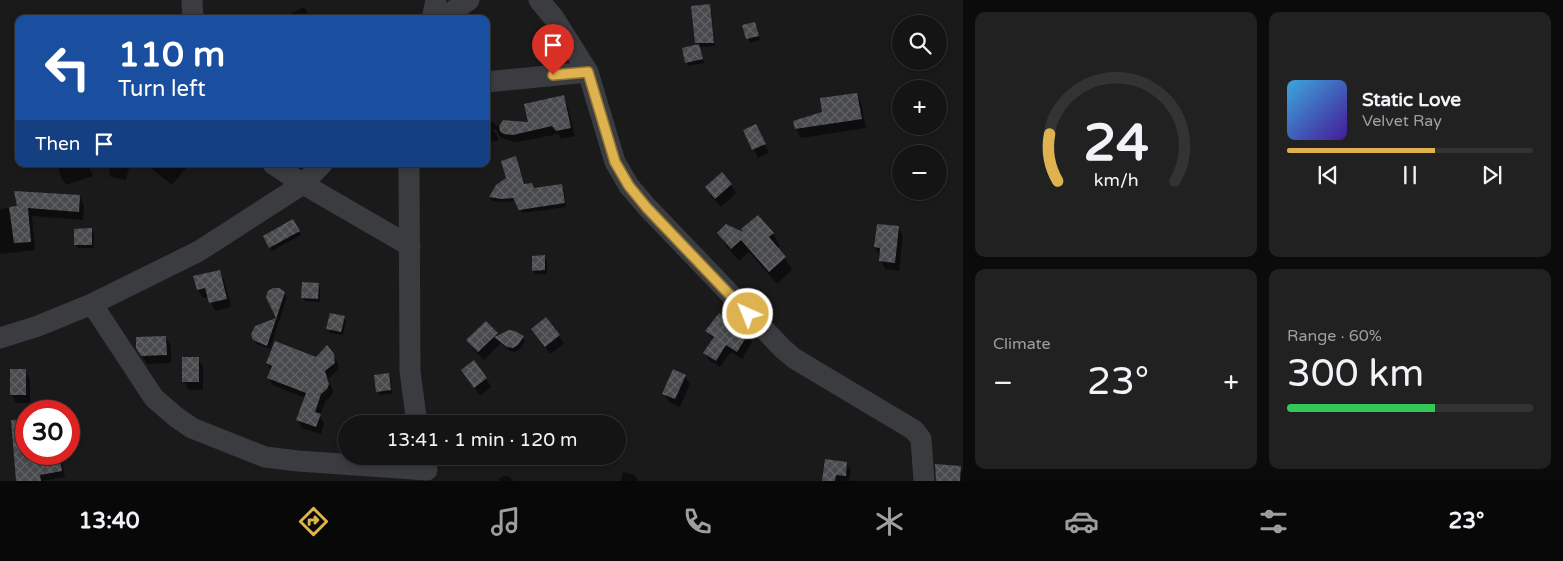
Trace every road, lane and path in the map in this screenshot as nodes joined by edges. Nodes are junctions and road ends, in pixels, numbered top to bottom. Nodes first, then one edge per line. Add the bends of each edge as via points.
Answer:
1 (192, 0) edge
2 (436, 0) edge
3 (469, 0) edge
4 (539, 0) edge
5 (193, 15) edge
6 (433, 15) edge
7 (450, 15) edge
8 (588, 72) junction
9 (490, 82) edge
10 (277, 167) edge
11 (319, 167) edge
12 (409, 167) edge
13 (302, 184) junction
14 (410, 246) junction
15 (92, 304) junction
16 (0, 338) edge
17 (416, 415) edge
18 (426, 469) edge
19 (924, 481) edge

1 - 5 street
2 - 6 street
3 - 7 street
4 - 8 street
8 - 9 street
8 - 19 street via 615,162 647,208 783,349 914,430 921,439
10 - 13 street
11 - 13 street
12 - 14 street
13 - 14 street
13 - 15 street via 199,251
14 - 17 street via 410,371
15 - 16 street
15 - 18 street via 154,398 192,428 266,457

